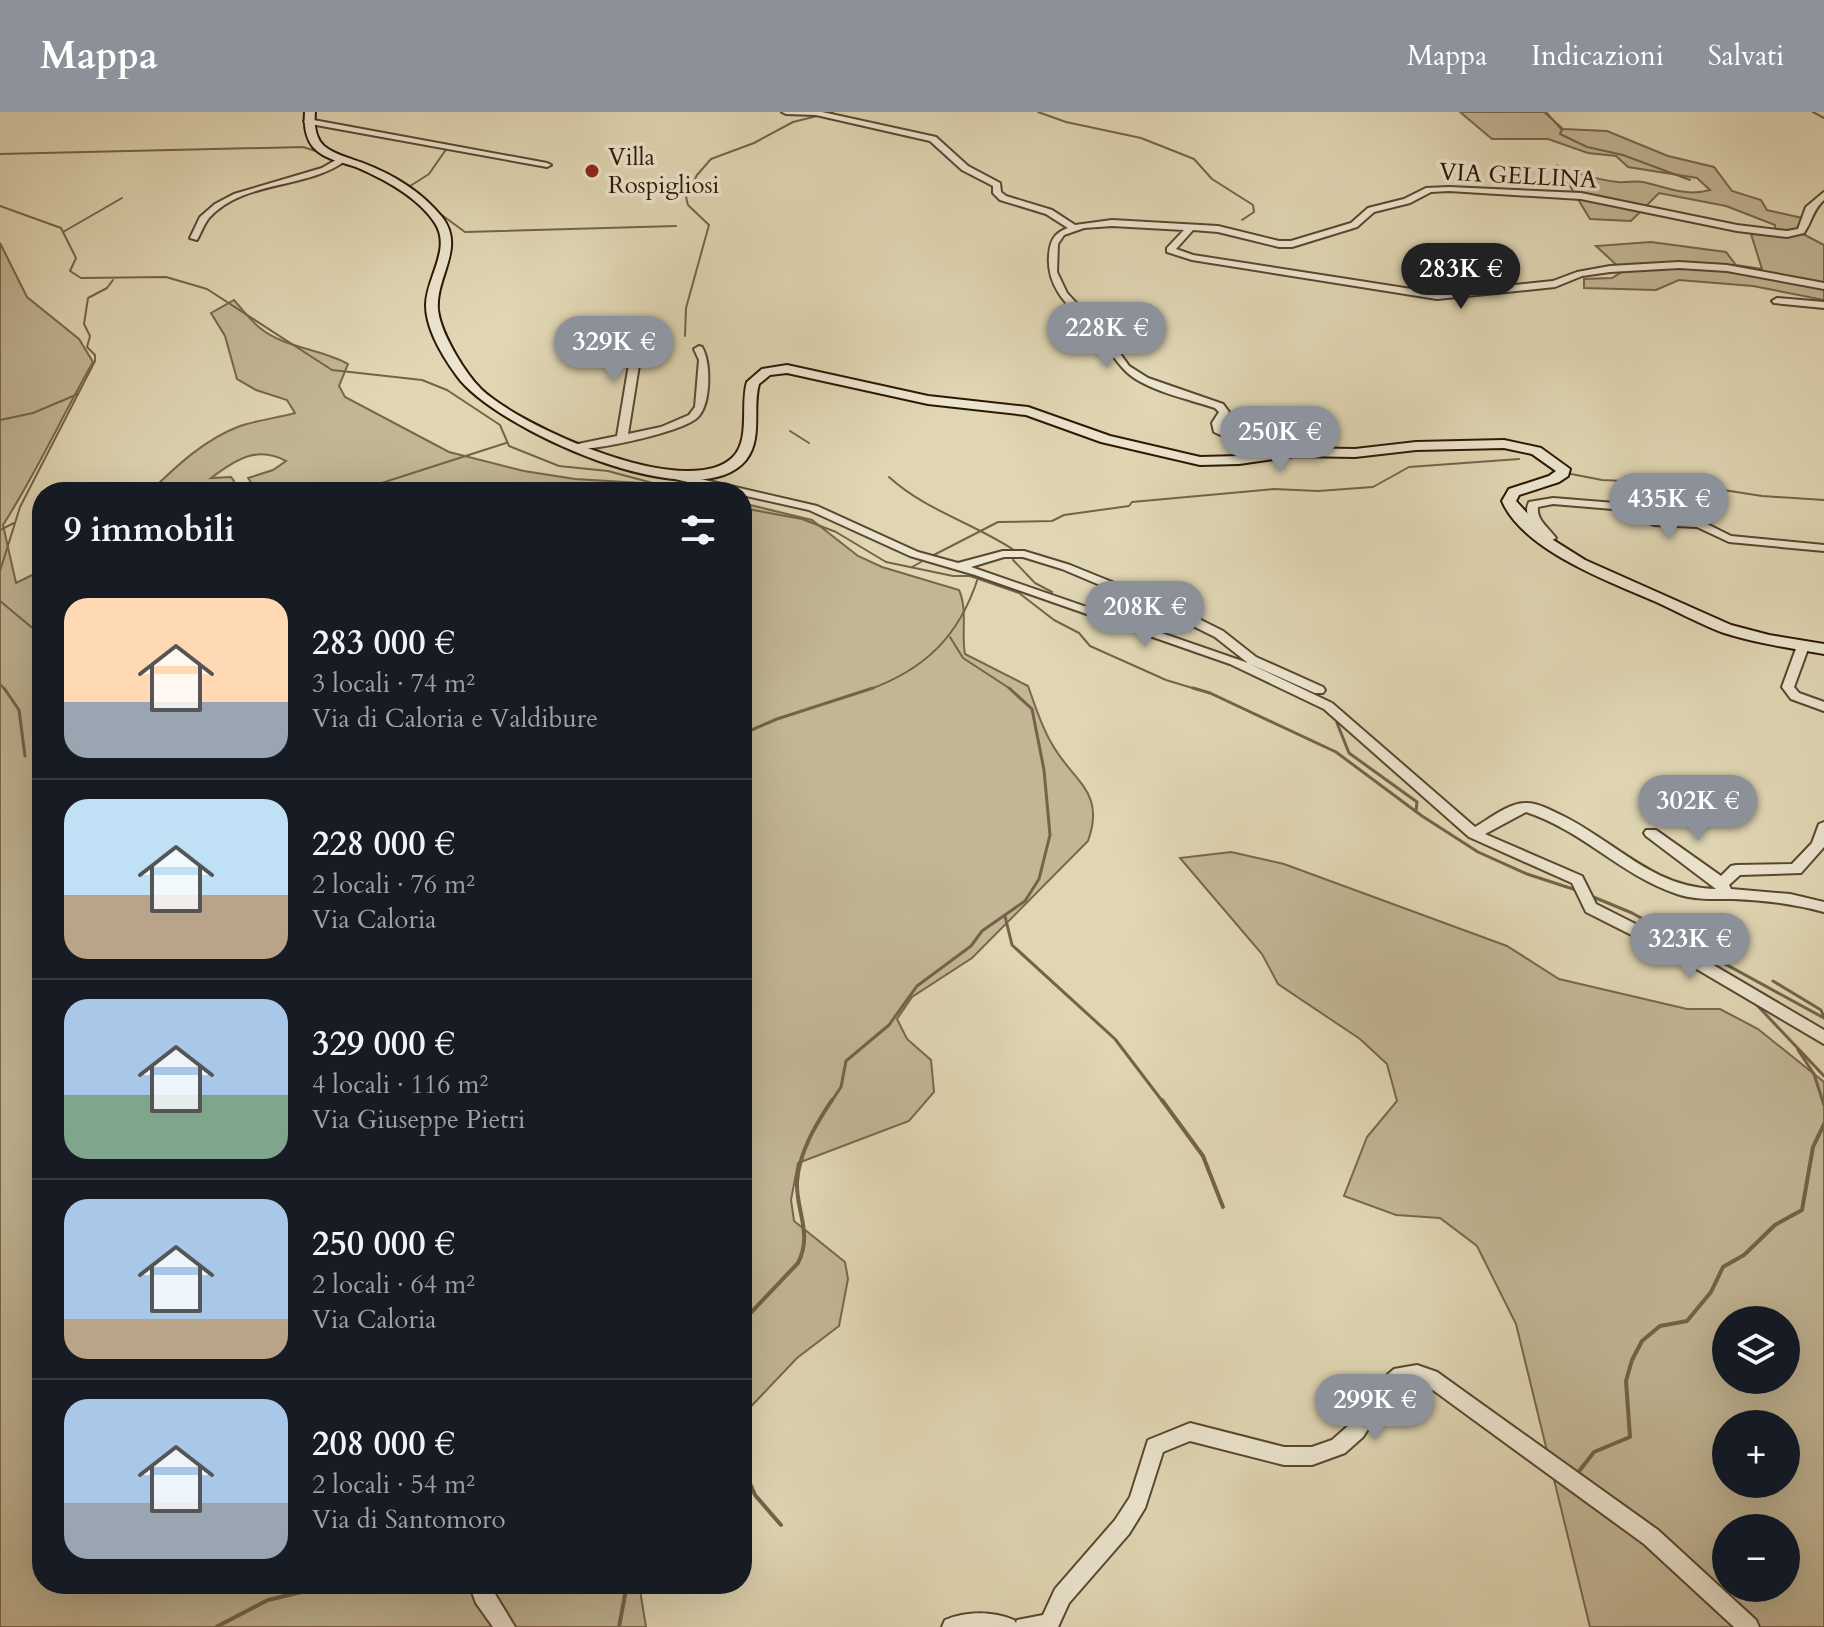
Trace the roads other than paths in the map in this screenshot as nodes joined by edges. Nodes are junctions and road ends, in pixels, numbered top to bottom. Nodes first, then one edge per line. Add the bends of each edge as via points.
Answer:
1 (786, 112) edge
2 (309, 117) edge
3 (344, 159) junction
4 (547, 165) dead end
5 (1824, 195) edge
6 (1191, 227) junction
7 (1074, 228) junction
8 (194, 238) dead end
9 (1824, 286) edge
10 (1777, 301) dead end
11 (1824, 305) edge
12 (639, 334) dead end
13 (699, 349) dead end
14 (622, 438) junction
15 (577, 447) junction
16 (1272, 456) junction
17 (679, 477) junction
18 (701, 482) edge
19 (752, 494) edge
20 (1545, 541) junction
21 (1824, 548) edge
22 (958, 567) junction
23 (1803, 646) junction
24 (1824, 649) edge
25 (1328, 706) junction
26 (1824, 707) edge
27 (1824, 827) edge
28 (1651, 833) dead end
29 (1474, 834) junction
30 (1724, 889) junction
31 (1824, 907) edge
32 (1824, 1038) edge
33 (482, 1594) edge
34 (505, 1627) edge
35 (952, 1627) edge
36 (1007, 1627) edge
37 (1024, 1627) edge
38 (1749, 1627) edge

1 - 7 street via 816,113 933,139 965,168 997,185 1003,198 1049,212
2 - 3 main road via 317,144
2 - 4 street
3 - 8 street via 329,171 243,193 213,207 198,221
3 - 15 main road via 399,186 443,226 447,239 432,309 465,380 514,418
5 - 6 street, VIA GELLINA via 1809,209 1798,233 1773,233 1581,196 1438,189 1371,210 1354,225 1292,244
6 - 7 street, VIA GELLINA via 1098,223
6 - 9 street via 1170,250 1417,294 1457,295 1555,284 1610,269 1679,265
7 - 16 street via 1056,239 1052,272 1063,294 1126,368 1144,380 1219,406 1224,412 1218,430
10 - 11 street
12 - 14 street
13 - 14 street via 704,360 697,413 673,428
14 - 15 street
15 - 17 main road
16 - 17 main road via 1181,458 1028,411 928,400 787,369 766,372 753,382 747,441 737,461
16 - 20 main road via 1441,445 1525,447 1563,469 1554,479 1510,496 1512,508
17 - 18 street
19 - 22 street via 813,508 914,554
20 - 21 street via 1550,538 1530,515 1540,501 1625,507 1654,522 1699,524 1729,539
20 - 23 main road via 1580,563 1726,628
22 - 25 street via 1234,661
22 - 25 street via 1003,554 1024,554 1066,567 1205,627 1252,660 1320,691
23 - 24 main road
23 - 26 street via 1788,687 1795,696
25 - 29 street
27 - 30 street via 1818,845 1796,869 1736,870
28 - 30 street
29 - 30 street via 1520,807 1535,809 1564,821 1667,885 1699,893
29 - 32 street via 1570,876 1591,908 1688,957
30 - 31 street
33 - 34 street
35 - 36 street
37 - 38 street via 1049,1625 1062,1596 1122,1527 1138,1501 1155,1446 1190,1432 1284,1456 1312,1456 1338,1447 1356,1431 1400,1375 1417,1374 1431,1378 1594,1493

